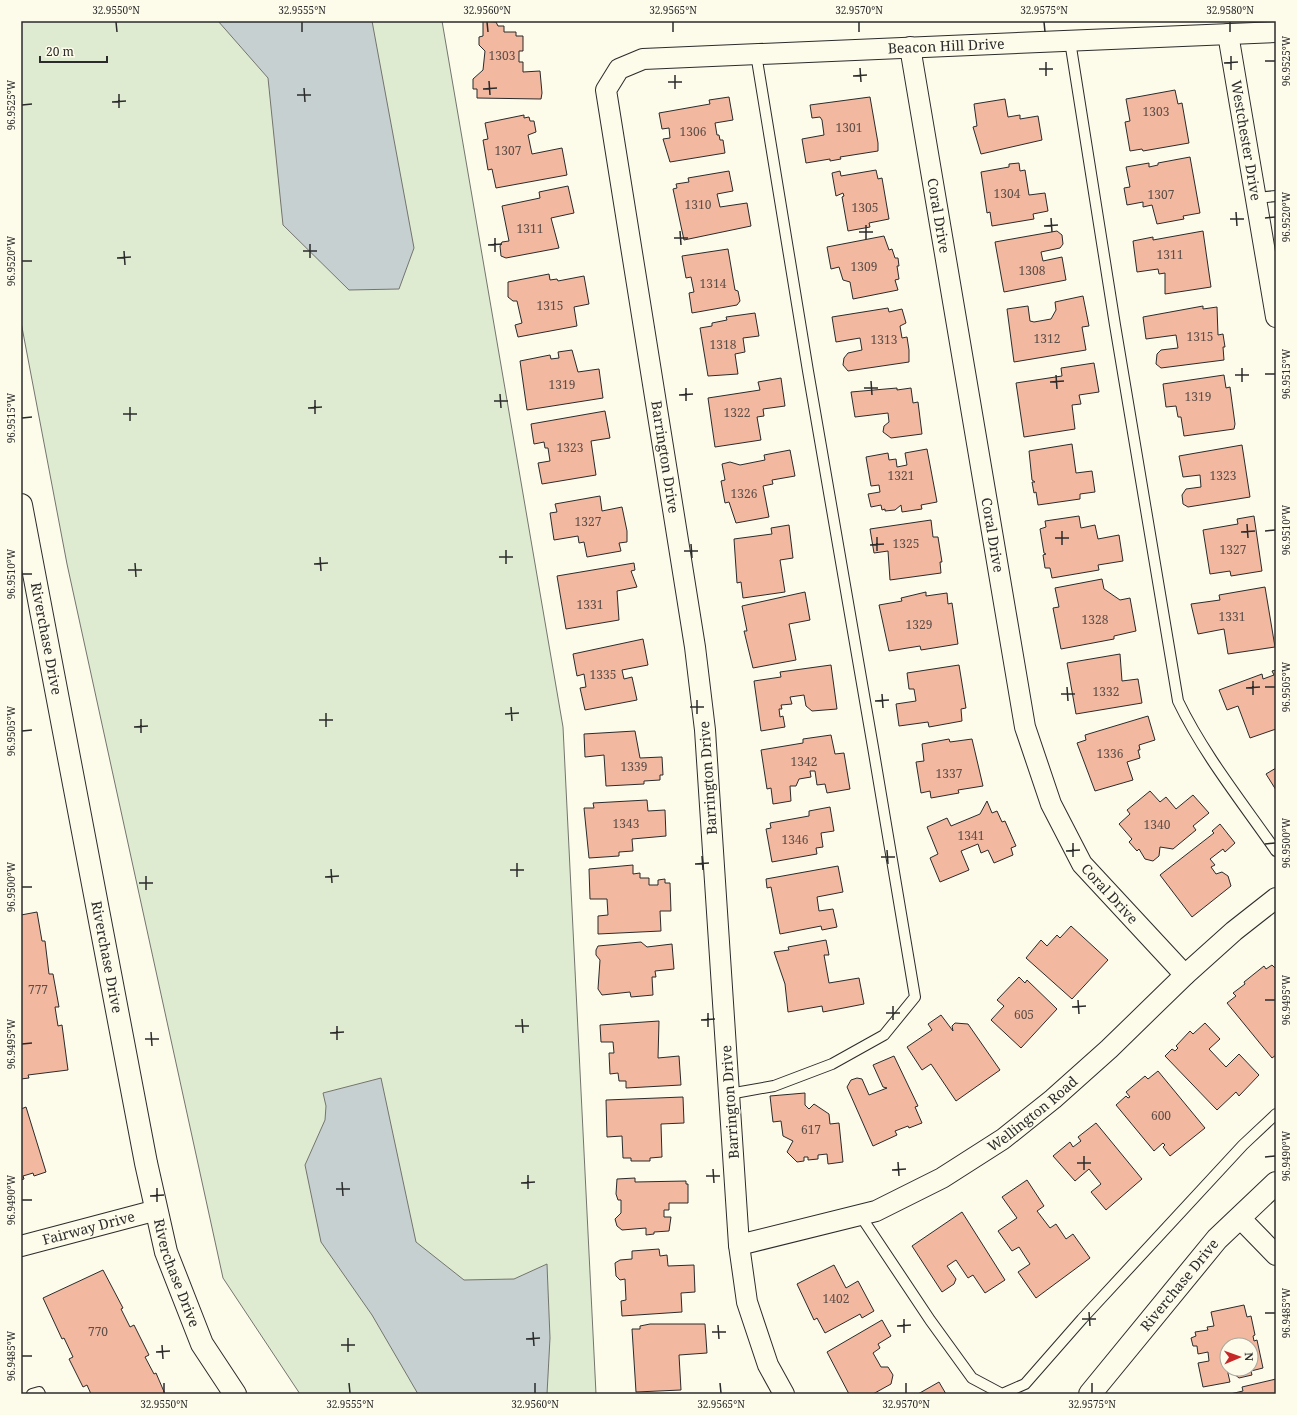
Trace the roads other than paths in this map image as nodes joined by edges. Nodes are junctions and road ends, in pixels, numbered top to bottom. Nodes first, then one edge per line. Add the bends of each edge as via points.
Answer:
1 (1276, 32) edge
2 (1228, 34) junction
3 (1070, 41) junction
4 (910, 47) junction
5 (756, 54) junction
6 (618, 69) joint
7 (1276, 196) edge
8 (1256, 198) junction
9 (1276, 317) edge
10 (21, 505) edge
11 (25, 543) edge
12 (1276, 851) edge
13 (1276, 898) edge
14 (1186, 975) junction
15 (729, 1094) junction
16 (1276, 1114) edge
17 (1276, 1183) edge
18 (157, 1210) junction
19 (860, 1215) junction
20 (1240, 1218) junction
21 (739, 1245) junction
22 (21, 1246) edge
23 (1276, 1255) edge
24 (32, 1394) edge
25 (40, 1394) edge
26 (235, 1394) edge
27 (784, 1394) edge
28 (1090, 1394) edge

1 - 2 street, Beacon Hill Drive
2 - 3 street, Beacon Hill Drive
2 - 8 street, Westchester Drive
3 - 4 street, Beacon Hill Drive
3 - 12 lane via 1178,701 1208,754
4 - 5 street, Beacon Hill Drive
4 - 14 street, Coral Drive via 1025,728 1051,804 1082,864
5 - 6 street, Beacon Hill Drive via 643,59
5 - 15 lane via 915,997 884,1035 832,1064 774,1086
6 - 15 street, Barrington Drive via 606,90 706,730
7 - 8 lane
8 - 9 street, Westchester Drive
10 - 11 street, Riverchase Drive
11 - 18 street, Riverchase Drive
13 - 14 street, Wellington Road via 1234,931
14 - 19 street, Wellington Road via 1053,1099 1003,1138 942,1178 876,1211
15 - 21 street, Barrington Drive
16 - 19 lane via 1243,1145 1082,1318 1025,1384 1002,1394 972,1378
17 - 20 street, Riverchase Drive
18 - 22 street, Fairway Drive
18 - 26 street, Riverchase Drive via 166,1252 202,1344
19 - 21 street, Wellington Road
20 - 23 street
20 - 28 street, Riverchase Drive via 1217,1239
21 - 27 street, Barrington Drive via 747,1302 768,1366
24 - 25 lane

